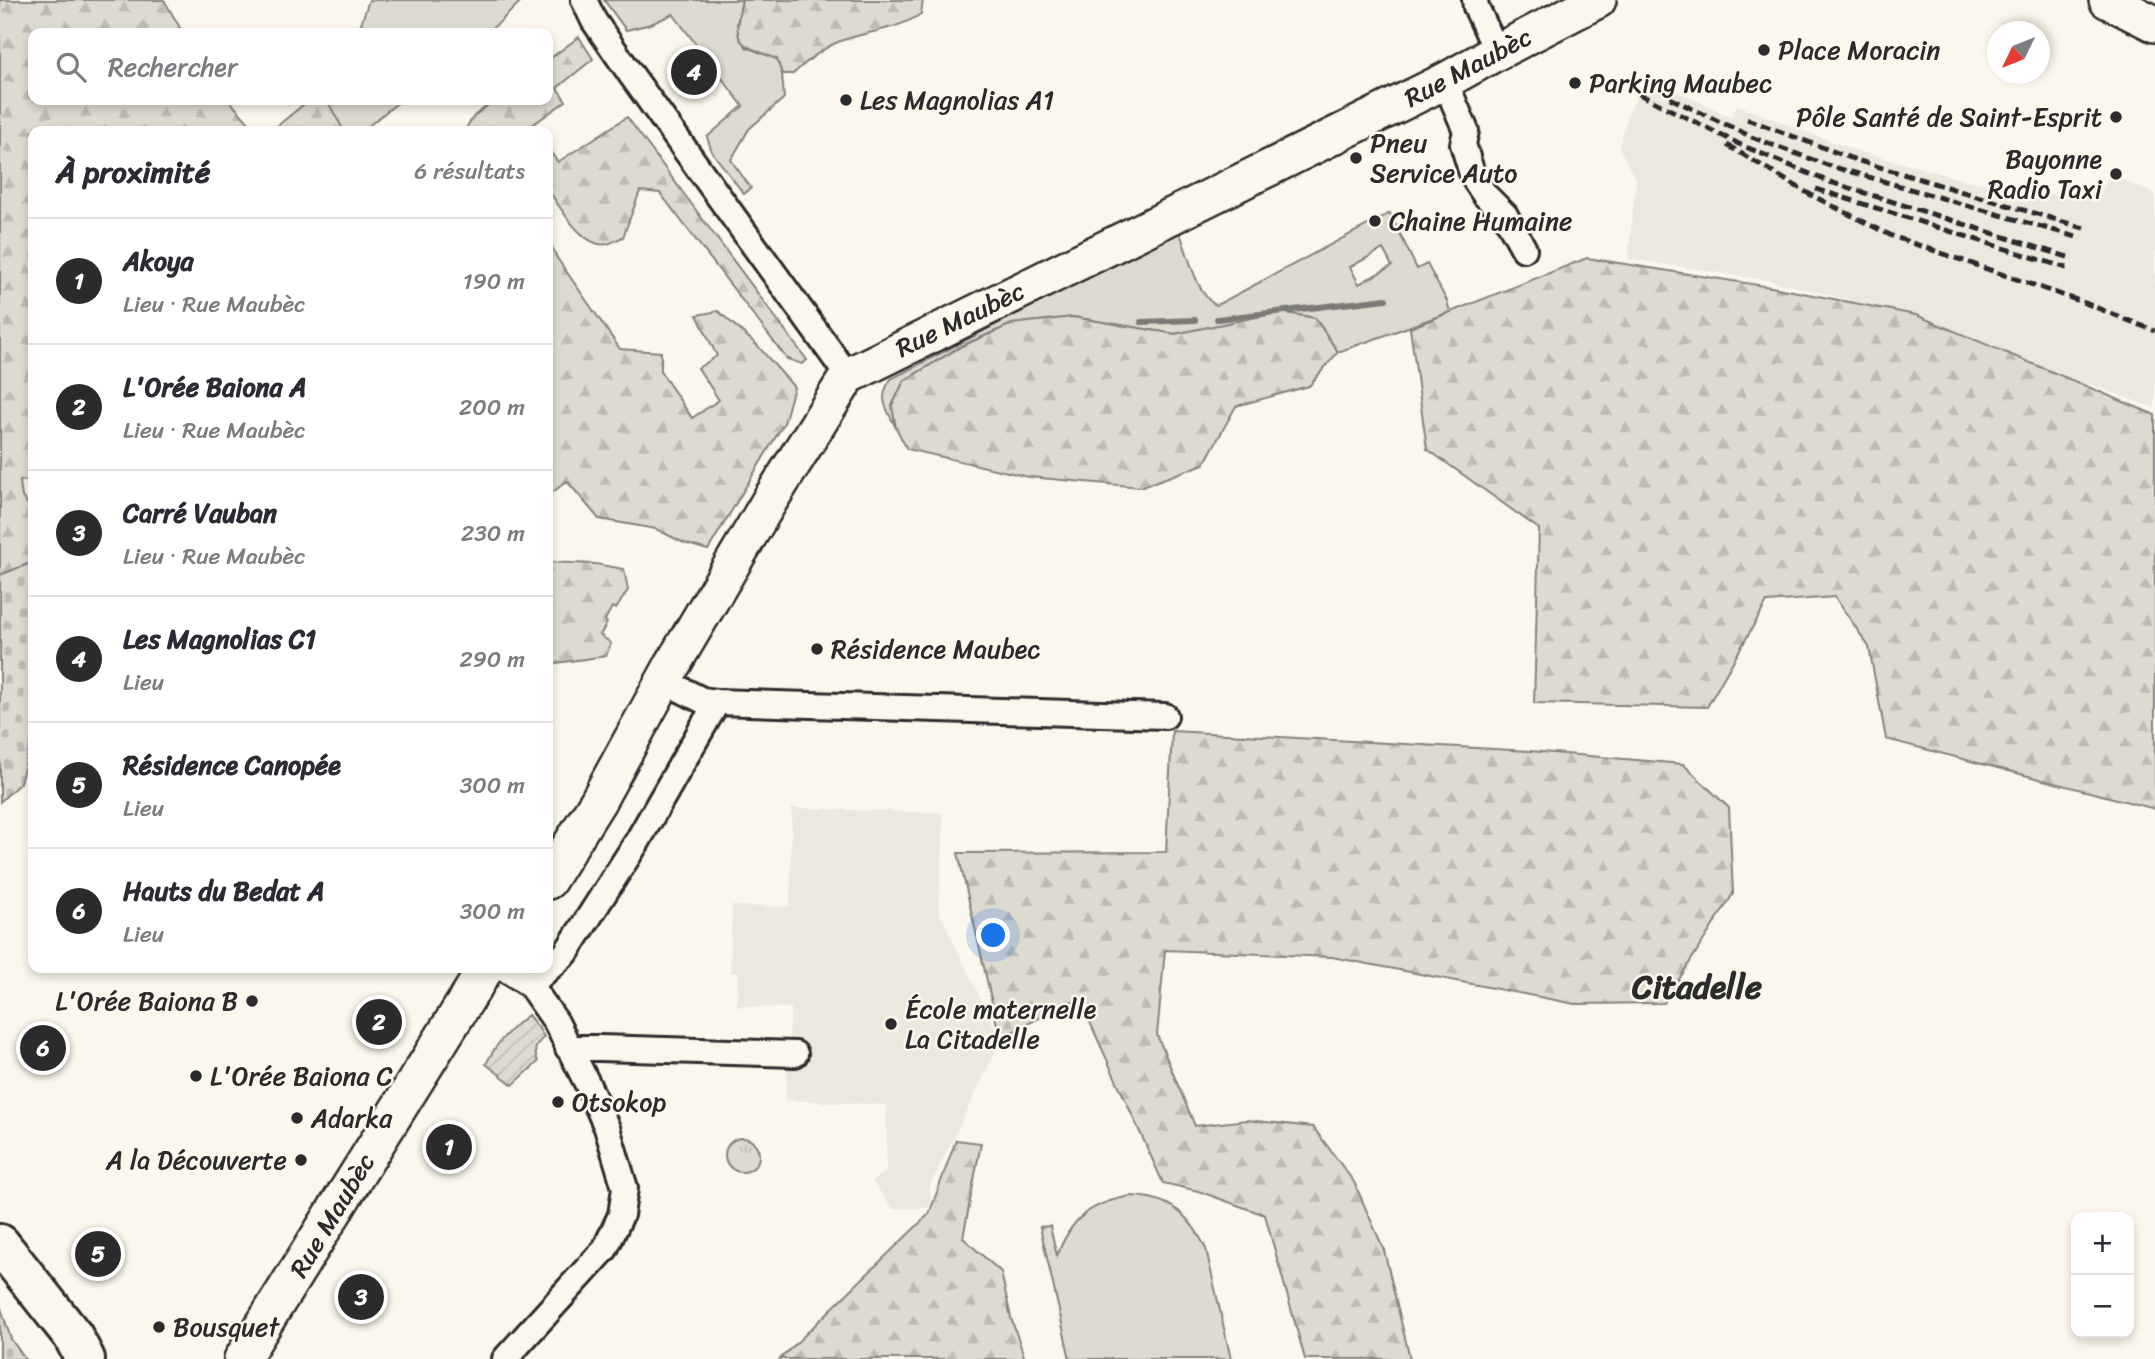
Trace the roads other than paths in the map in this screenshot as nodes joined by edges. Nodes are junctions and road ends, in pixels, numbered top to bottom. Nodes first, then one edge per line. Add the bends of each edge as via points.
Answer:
1 (584, 0) edge
2 (1475, 0) edge
3 (1598, 0) edge
4 (2107, 0) edge
5 (2153, 17) edge
6 (1497, 52) junction
7 (1445, 81) junction
8 (1524, 249) dead end
9 (848, 376) junction
10 (664, 681) junction
11 (717, 702) junction
12 (1165, 716) dead end
13 (553, 873) edge
14 (553, 965) edge
15 (483, 973) edge
16 (512, 973) edge
17 (544, 973) edge
18 (530, 985) junction
19 (568, 1048) junction
20 (795, 1054) dead end
21 (0, 1244) edge
22 (79, 1348) edge
23 (241, 1358) edge
24 (104, 1359) edge
25 (505, 1359) edge

1 - 9 street via 632,76
2 - 6 street
3 - 6 main road, Rue Maubèc
4 - 5 main road
6 - 7 main road, Rue Maubèc
7 - 8 street via 1466,131 1463,144 1473,177
7 - 9 main road, Rue Maubèc
9 - 10 main road via 769,500
10 - 11 street
10 - 13 main road
11 - 12 street
11 - 14 street via 637,842 566,953
15 - 23 main road, Rue Maubèc
16 - 18 street
17 - 18 street
18 - 19 street
19 - 20 street
19 - 25 street via 607,1128 625,1188 621,1215 605,1249
21 - 22 main road
22 - 24 main road

